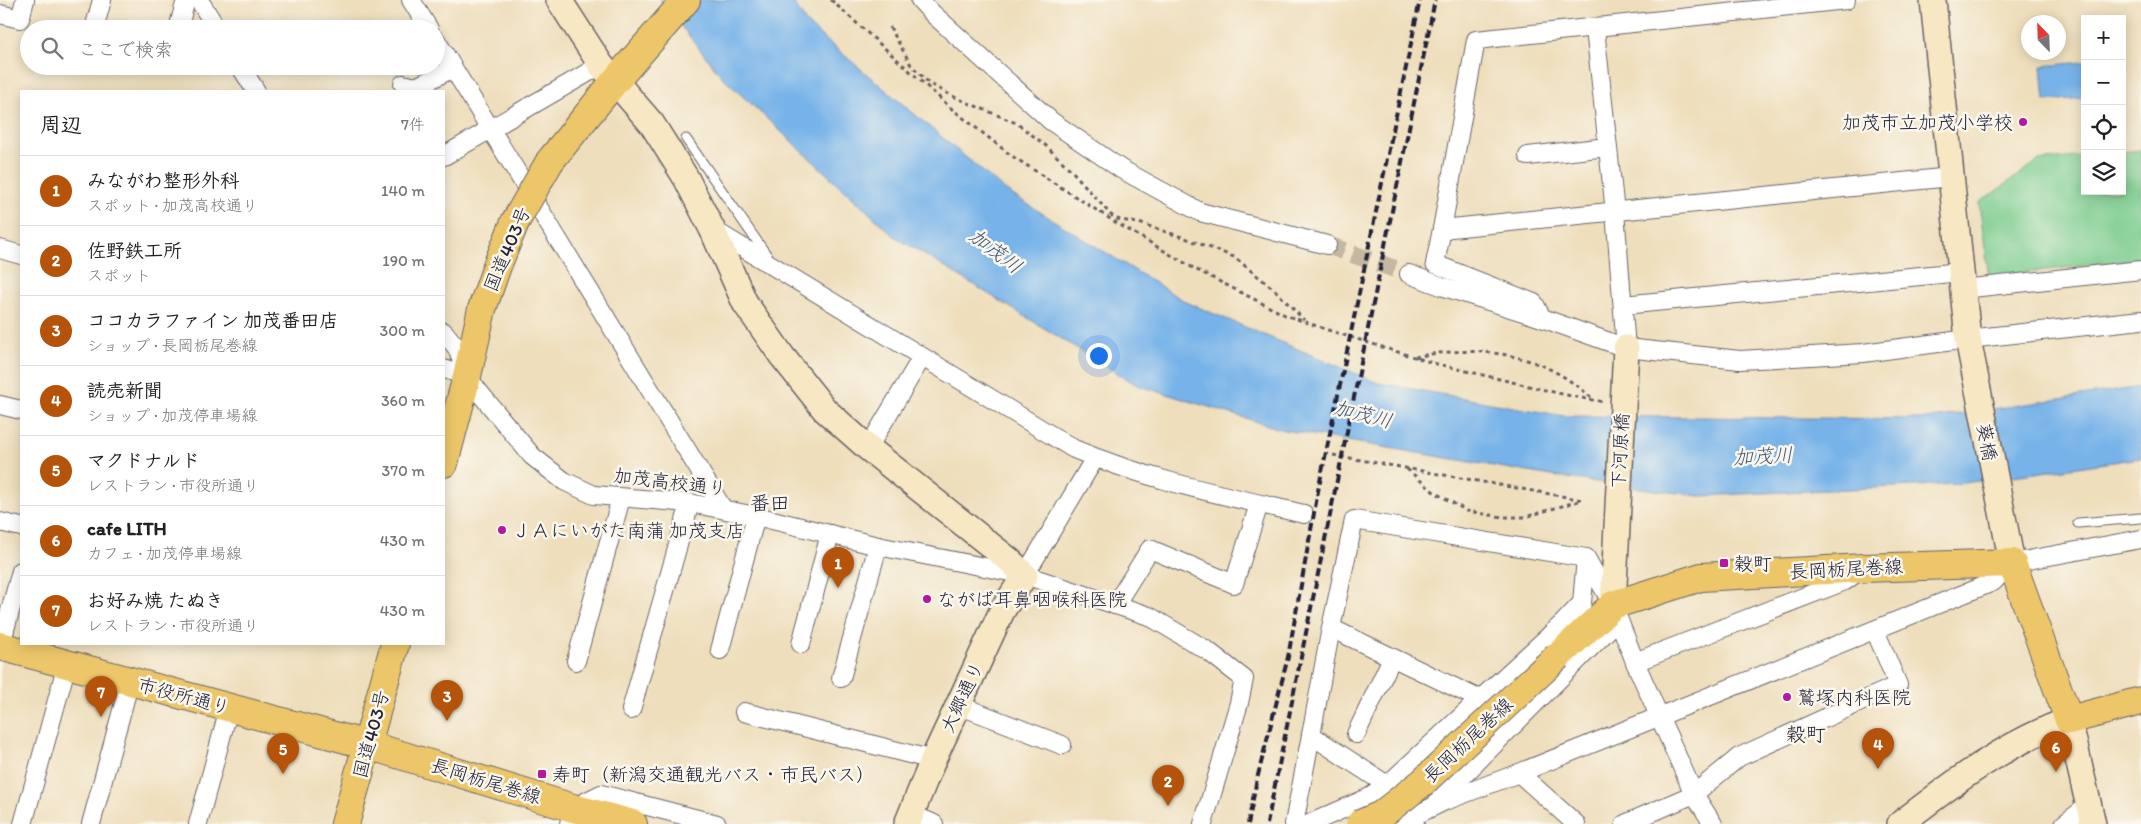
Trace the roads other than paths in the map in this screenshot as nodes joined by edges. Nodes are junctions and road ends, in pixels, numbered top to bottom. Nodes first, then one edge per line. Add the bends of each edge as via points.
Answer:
1 (25, 0) edge
2 (102, 0) edge
3 (186, 0) edge
4 (199, 0) edge
5 (412, 0) edge
6 (559, 0) edge
7 (686, 0) edge
8 (920, 0) edge
9 (1846, 0) edge
10 (1933, 0) edge
11 (0, 14) edge
12 (96, 20) edge
13 (180, 20) edge
14 (211, 20) edge
15 (424, 20) edge
16 (1595, 29) junction
17 (445, 55) edge
18 (453, 68) junction
19 (615, 70) junction
20 (445, 72) edge
21 (246, 75) edge
22 (439, 75) edge
23 (403, 84) dead end
24 (255, 90) edge
25 (490, 128) junction
26 (686, 139) dead end
27 (1608, 147) junction
28 (445, 155) edge
29 (1528, 156) dead end
30 (1951, 177) junction
31 (1614, 212) junction
32 (712, 229) junction
33 (1442, 229) junction
34 (1327, 244) tunnel mouth
35 (0, 250) edge
36 (20, 255) edge
37 (775, 267) junction
38 (2141, 270) edge
39 (1409, 274) tunnel mouth
40 (1962, 280) junction
41 (1622, 305) junction
42 (1542, 318) junction
43 (2141, 320) edge
44 (445, 333) edge
45 (1968, 344) junction
46 (1626, 348) junction
47 (922, 357) junction
48 (456, 372) edge
49 (0, 405) edge
50 (20, 410) edge
51 (868, 448) junction
52 (445, 455) edge
53 (1095, 458) junction
54 (621, 498) junction
55 (690, 503) junction
56 (1259, 504) junction
57 (723, 509) junction
58 (1304, 514) dead end
59 (756, 516) junction
60 (2141, 518) edge
61 (0, 522) edge
62 (2078, 523) dead end
63 (20, 527) edge
64 (830, 534) junction
65 (2141, 538) edge
66 (878, 546) junction
67 (1586, 558) junction
68 (2012, 563) junction
69 (1863, 568) junction
70 (20, 575) edge
71 (1025, 575) junction
72 (1115, 604) junction
73 (1615, 613) junction
74 (1331, 628) junction
75 (1875, 630) junction
76 (801, 644) dead end
77 (395, 645) edge
78 (0, 647) edge
79 (720, 650) dead end
80 (1392, 658) junction
81 (576, 661) dead end
82 (1635, 662) junction
83 (67, 664) junction
84 (842, 678) dead end
85 (130, 681) junction
86 (1479, 699) junction
87 (2141, 701) edge
88 (958, 705) junction
89 (230, 708) junction
90 (631, 710) dead end
91 (744, 712) dead end
92 (1659, 717) junction
93 (2069, 720) junction
94 (1356, 734) dead end
95 (1311, 735) junction
96 (368, 745) junction
97 (1062, 745) dead end
98 (933, 760) junction
99 (1519, 773) junction
100 (1387, 785) junction
101 (1694, 794) junction
102 (1430, 808) junction
103 (2090, 815) edge
104 (573, 819) edge
105 (909, 819) edge
106 (1408, 822) edge
107 (23, 824) edge
108 (91, 824) edge
109 (198, 824) edge
110 (346, 824) edge
111 (634, 824) edge
112 (717, 824) edge
113 (934, 824) edge
114 (1202, 824) edge
115 (1294, 824) edge
116 (1309, 824) edge
117 (1360, 824) edge
118 (1576, 824) edge
119 (1625, 824) edge
120 (1713, 824) edge
121 (1900, 824) edge
122 (2064, 824) edge

1 - 11 street via 20,19
2 - 12 street
3 - 13 street
4 - 14 street
5 - 15 street
6 - 19 street
7 - 19 main road, 国道403号
8 - 34 street via 1051,121 1121,169 1200,212
9 - 16 street
10 - 30 street, 葵橋
16 - 27 street
16 - 33 street via 1476,40
17 - 18 street
18 - 20 street
18 - 25 street
19 - 25 street
19 - 32 street via 686,178
19 - 48 main road, 国道403号, bridge via 550,162 515,222
21 - 24 street
22 - 23 street via 416,87
25 - 28 street
25 - 57 street
26 - 37 lane
27 - 29 street
27 - 31 street
30 - 31 street
30 - 40 street, 葵橋
31 - 33 street
31 - 41 street
32 - 37 street
32 - 51 street via 745,303 782,356 825,410
33 - 42 street via 1435,264 1534,303
35 - 36 street
37 - 47 street
38 - 40 street
39 - 42 street
40 - 41 street
40 - 45 street, 葵橋
41 - 46 street
42 - 46 street
43 - 45 street
44 - 48 street, 加茂高校通り via 457,348
45 - 46 street via 1740,360
45 - 68 street, 葵橋
46 - 73 street, 下河原橋 via 1614,554
47 - 51 street
47 - 53 street via 1074,450
48 - 52 main road, 国道403号
48 - 54 street, 加茂高校通り via 479,392 532,456 564,482 594,495
49 - 50 street
51 - 71 street
53 - 56 street
53 - 71 street
54 - 55 street, 加茂高校通り
54 - 81 street
55 - 57 street, 加茂高校通り
55 - 90 street
56 - 58 street
56 - 72 street via 1234,584 1150,549
57 - 59 street, 加茂高校通り
59 - 64 street, 加茂高校通り
59 - 79 street
60 - 62 lane
61 - 63 street
64 - 66 street, 加茂高校通り
64 - 76 street
65 - 68 street
66 - 71 street, 加茂高校通り
66 - 84 street
67 - 73 street
67 - 74 street via 1354,520
67 - 86 street via 1582,603
68 - 69 main road, 長岡栃尾巻線
68 - 75 street via 1993,582
68 - 93 main road
69 - 73 main road, 長岡栃尾巻線 via 1701,577
69 - 82 street via 1845,580
70 - 78 street
71 - 72 street, 加茂高校通り
71 - 88 street, 大郷通り via 1002,611
72 - 114 street, 加茂高校通り via 1176,630 1244,679 1240,703
73 - 82 street
73 - 102 street via 1494,747
73 - 117 main road, 長岡栃尾巻線, bridge via 1558,656 1423,782 1381,815
74 - 80 street
74 - 95 street
75 - 92 street
75 - 101 street via 1898,685 1740,757
77 - 96 main road, 国道403号
78 - 83 main road, 市役所通り
80 - 86 street
80 - 94 street
82 - 92 street
83 - 85 main road, 市役所通り
83 - 107 street
85 - 89 main road, 市役所通り
85 - 108 street
86 - 100 street
87 - 93 main road
88 - 97 street
88 - 98 street, 大郷通り
89 - 96 main road, 市役所通り
89 - 109 street
91 - 98 street
92 - 99 street
92 - 101 street
93 - 103 street
93 - 121 street via 2012,745 1985,761
95 - 100 street
95 - 115 street
96 - 104 main road, 長岡栃尾巻線
96 - 110 main road, 国道403号
98 - 105 street, 大郷通り
99 - 102 street
99 - 118 street
100 - 106 street
100 - 116 street via 1370,797
101 - 119 street
101 - 120 street
102 - 106 street
103 - 122 street
104 - 111 main road, 長岡栃尾巻線
104 - 112 street via 601,794
105 - 113 street

